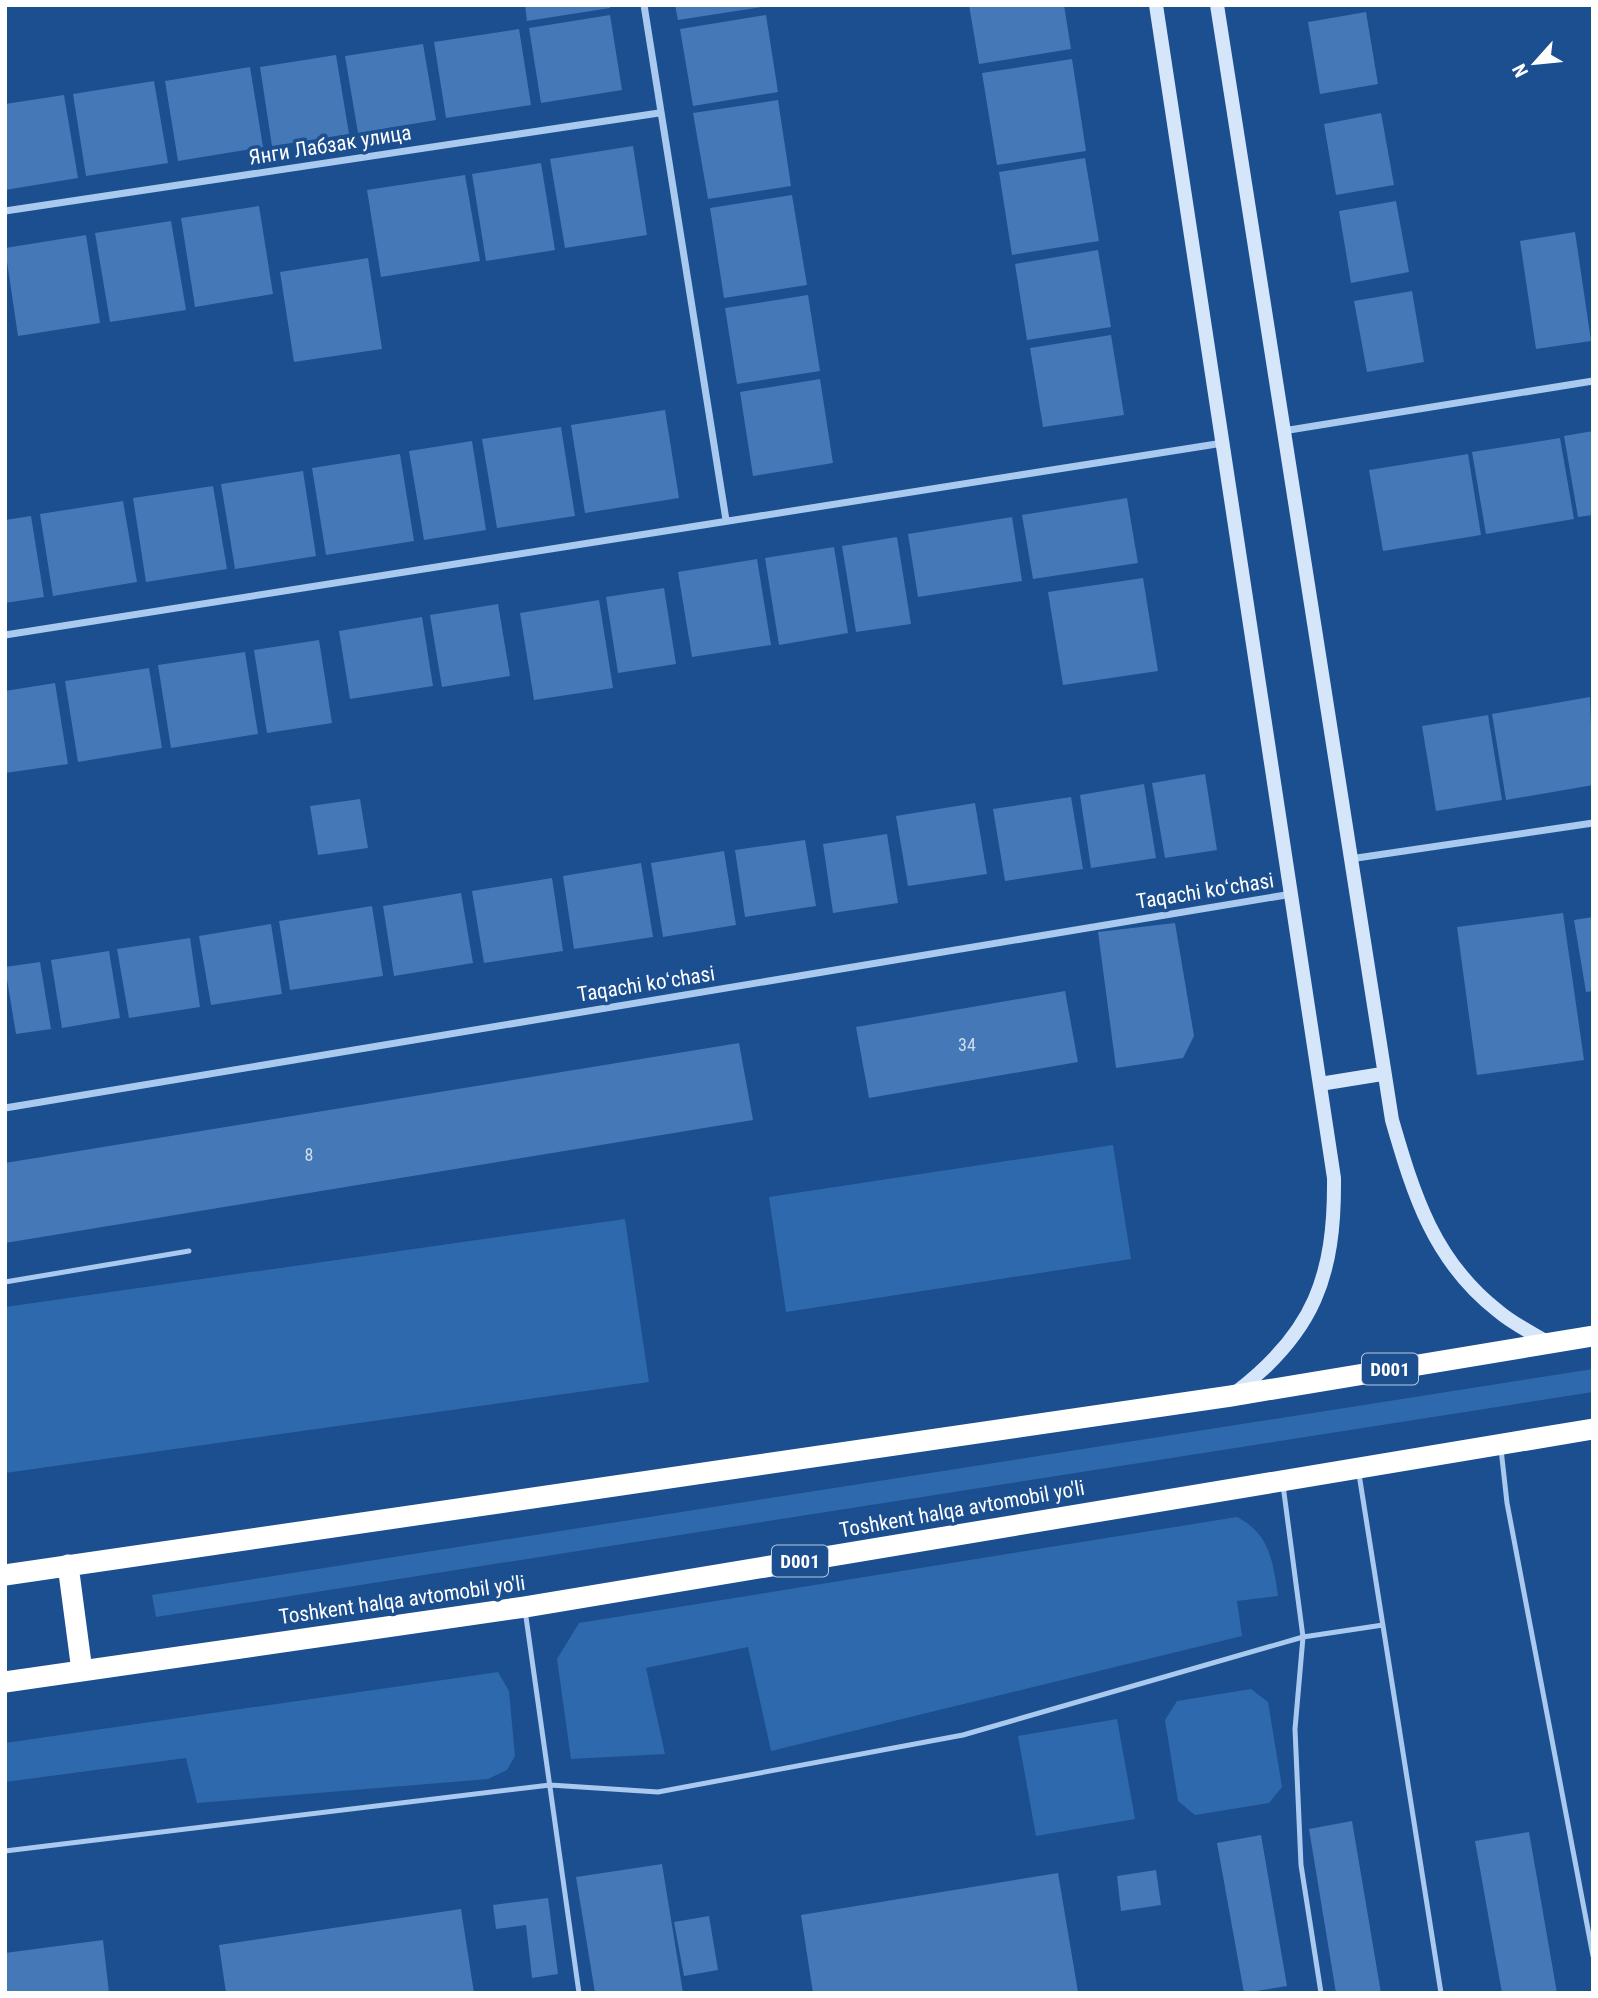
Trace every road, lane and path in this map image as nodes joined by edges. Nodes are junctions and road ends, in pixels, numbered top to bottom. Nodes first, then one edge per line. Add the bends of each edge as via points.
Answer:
1 (644, 5) edge
2 (1156, 5) edge
3 (1217, 5) edge
4 (659, 113) junction
5 (5, 211) edge
6 (1593, 381) edge
7 (1282, 431) junction
8 (1223, 443) junction
9 (726, 520) junction
10 (5, 635) edge
11 (1593, 823) edge
12 (1349, 859) junction
13 (1292, 894) junction
14 (1382, 1074) junction
15 (1320, 1084) junction
16 (5, 1108) edge
17 (189, 1251) dead end
18 (5, 1282) edge
19 (1593, 1336) edge
20 (1549, 1343) junction
21 (1231, 1396) junction
22 (1593, 1429) edge
23 (1501, 1444) junction
24 (1358, 1468) junction
25 (1283, 1480) junction
26 (68, 1565) junction
27 (5, 1575) edge
28 (525, 1607) junction
29 (1382, 1625) junction
30 (1303, 1637) junction
31 (82, 1671) junction
32 (5, 1682) edge
33 (551, 1785) junction
34 (5, 1851) edge
35 (1593, 1956) edge
36 (579, 1993) edge
37 (1321, 1993) edge
38 (1441, 1993) edge

1 - 4 street
2 - 8 main road
3 - 7 main road
4 - 5 street, Янги Лабзак улица
4 - 9 street
6 - 7 street
7 - 12 main road
8 - 9 street
8 - 13 main road
9 - 10 street
11 - 12 street
12 - 14 main road
13 - 15 main road
13 - 16 street, Taqachi koʻchasi
14 - 15 main road
14 - 20 main road via 1404,1164 1441,1251 1499,1313
15 - 21 main road via 1334,1178 1335,1220 1322,1285 1291,1342
17 - 18 lane
19 - 20 highway, D001
20 - 21 highway, D001
21 - 26 highway, D001
22 - 23 highway, Toshkent halqa avtomobil yo'li / D001
23 - 24 highway, Toshkent halqa avtomobil yo'li / D001
23 - 35 lane via 1507,1503
24 - 25 highway, Toshkent halqa avtomobil yo'li / D001
24 - 29 lane
25 - 28 highway, Toshkent halqa avtomobil yo'li / D001
25 - 30 lane
26 - 27 highway, D001
26 - 31 highway
28 - 31 highway, Toshkent halqa avtomobil yo'li / D001
28 - 33 lane
29 - 30 lane
29 - 38 lane
30 - 33 lane via 963,1735 657,1792
30 - 37 lane via 1295,1729 1301,1852
31 - 32 highway, Toshkent halqa avtomobil yo'li / D001
33 - 34 lane
33 - 36 lane

